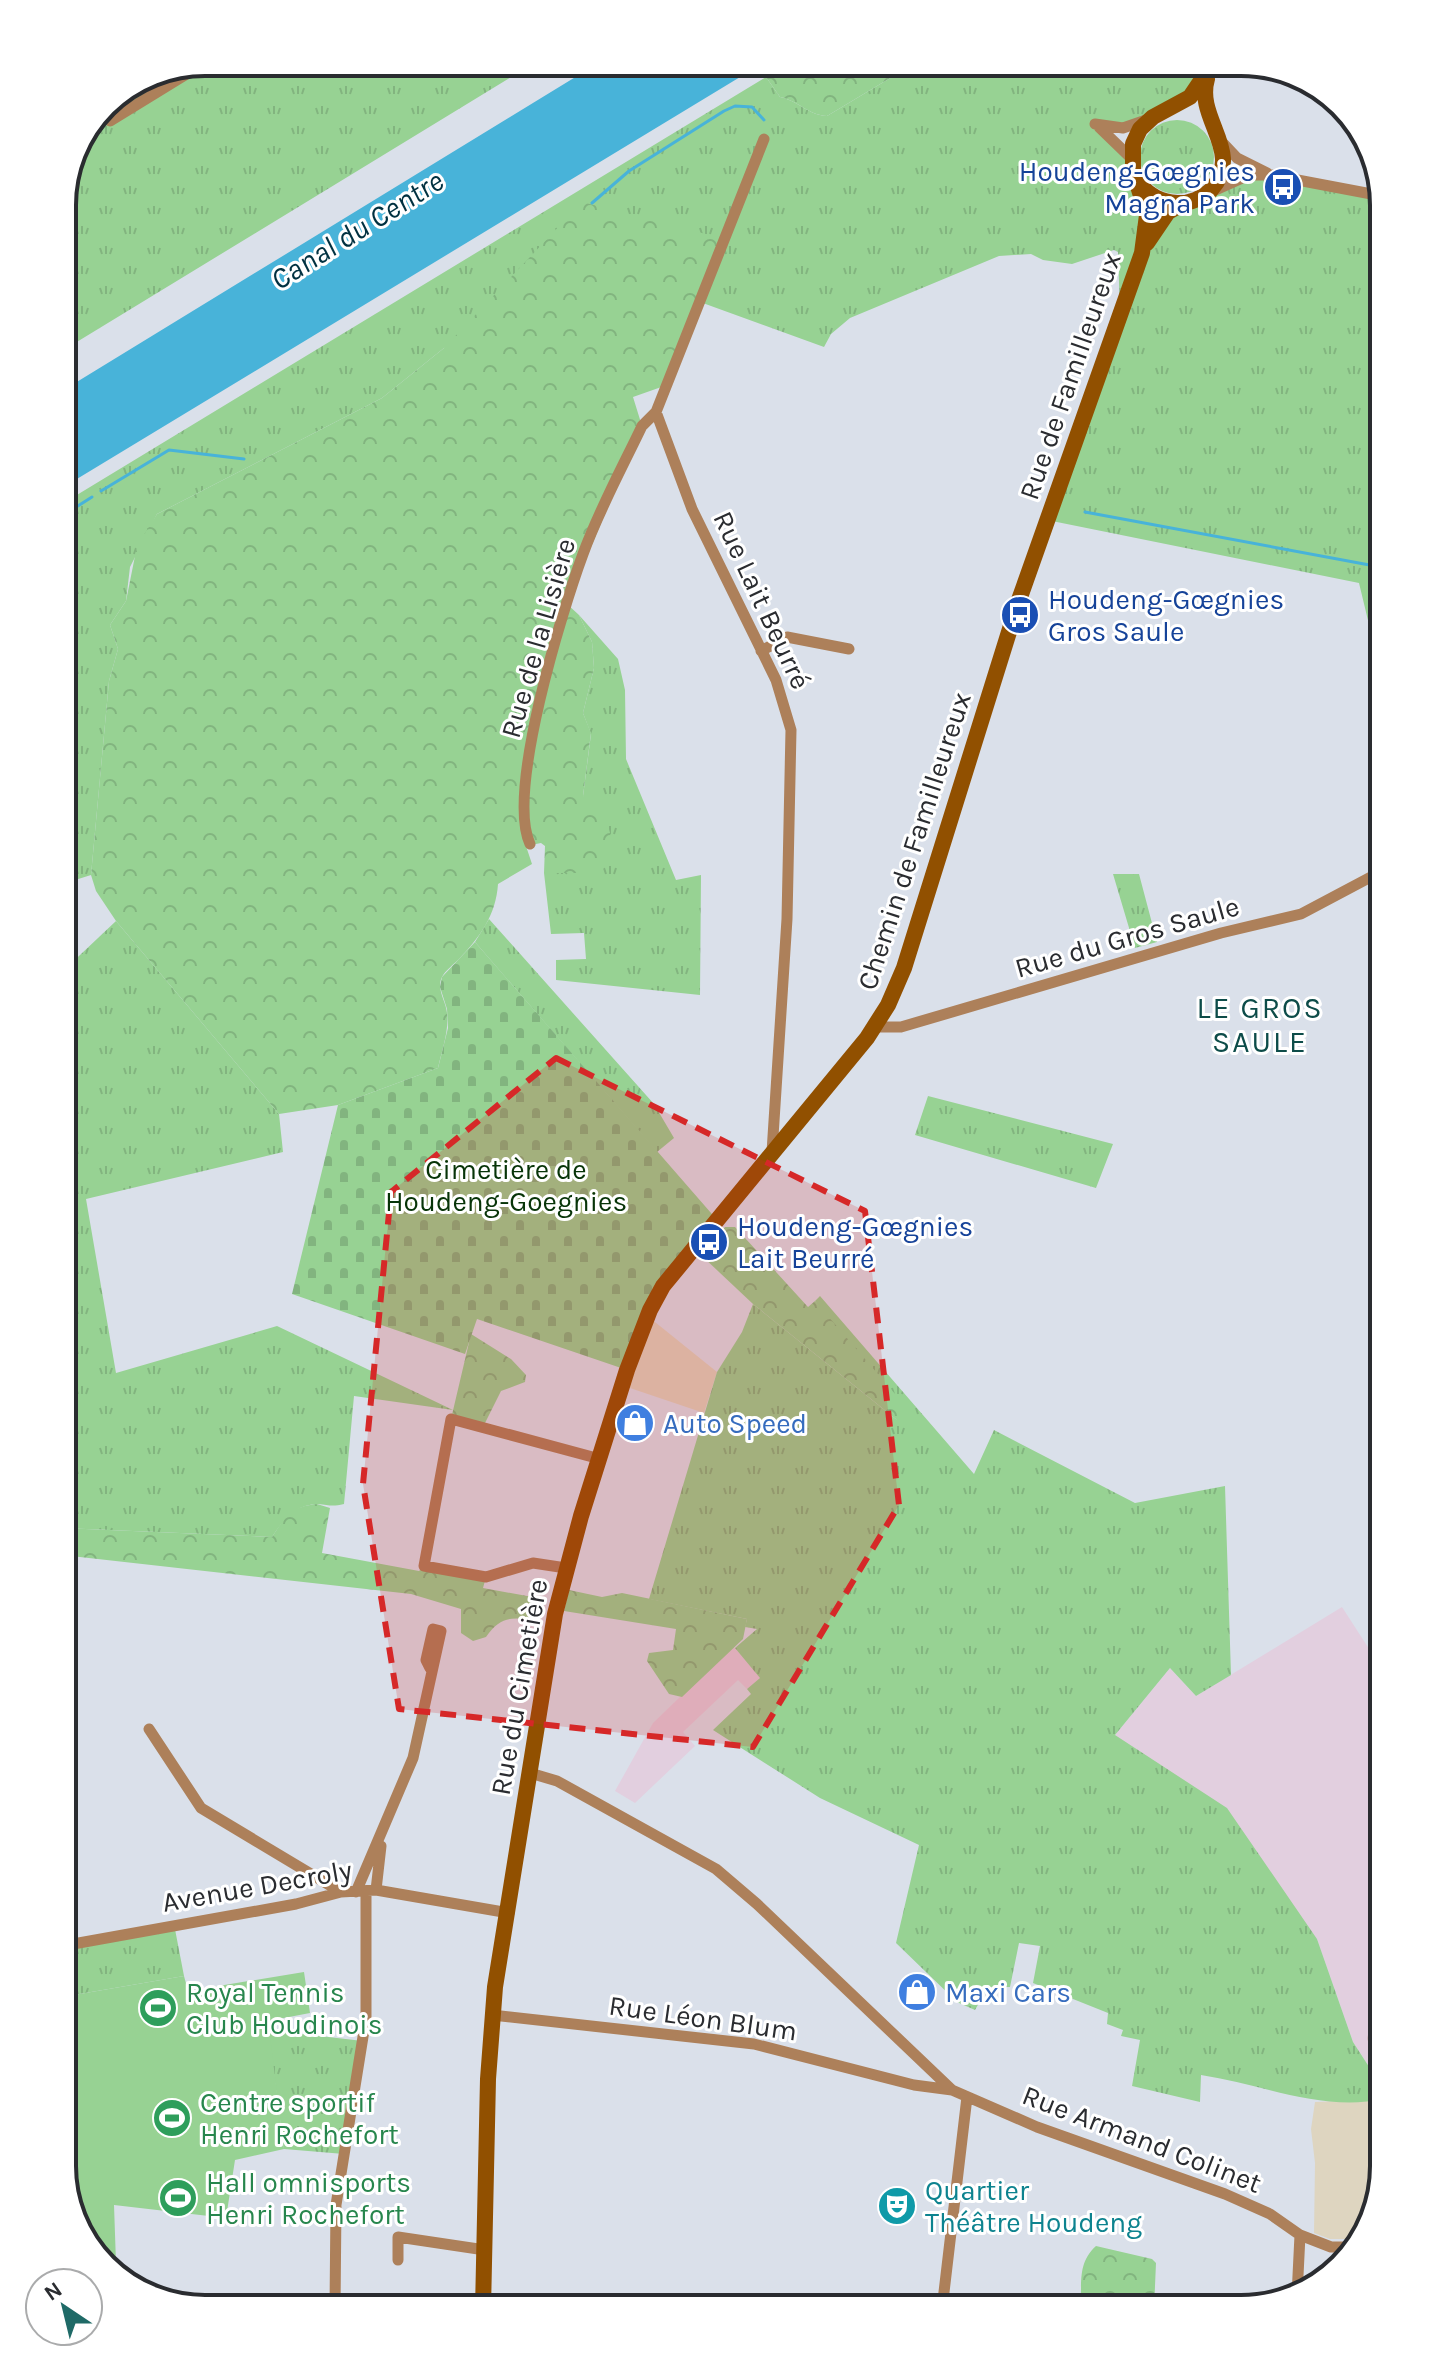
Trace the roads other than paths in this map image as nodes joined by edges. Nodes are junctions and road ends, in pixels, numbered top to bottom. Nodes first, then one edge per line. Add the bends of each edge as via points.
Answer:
1 (1204, 76) edge
2 (1208, 76) edge
3 (180, 78) edge
4 (1158, 115) junction
5 (110, 121) dead end
6 (1219, 136) junction
7 (764, 139) dead end
8 (1131, 158) junction
9 (1271, 175) junction
10 (1138, 182) junction
11 (1207, 194) junction
12 (1369, 194) edge
13 (1182, 204) junction
14 (1142, 253) junction
15 (656, 412) junction
16 (1025, 584) joint
17 (849, 649) dead end
18 (761, 651) junction
19 (530, 844) dead end
20 (1370, 877) edge
21 (876, 1027) junction
22 (789, 1133) joint
23 (772, 1156) junction
24 (600, 1459) junction
25 (566, 1568) junction
26 (438, 1630) dead end
27 (149, 1729) dead end
28 (530, 1773) junction
29 (382, 1838) junction
30 (366, 1891) junction
31 (341, 1892) junction
32 (509, 1913) junction
33 (76, 1943) edge
34 (492, 2015) junction
35 (952, 2090) junction
36 (967, 2097) junction
37 (1300, 2235) junction
38 (1341, 2247) edge
39 (485, 2250) junction
40 (398, 2260) dead end
41 (1298, 2282) edge
42 (335, 2295) edge
43 (483, 2295) edge
44 (943, 2295) edge

1 - 4 street via 1190,97
2 - 6 street via 1203,91
3 - 5 street
4 - 6 street via 1196,114
4 - 8 street via 1140,129
4 - 8 street via 1123,128 1095,124
6 - 9 street via 1237,158
6 - 11 street via 1223,168
7 - 15 street
8 - 10 street, Rue de Familleureux
9 - 11 street via 1249,175
9 - 12 street
10 - 13 street via 1162,201
10 - 14 street, Rue de Familleureux via 1147,215
11 - 13 street
13 - 14 street via 1155,226
14 - 16 street, Rue de Familleureux
15 - 18 street, Rue Lait Beurré via 692,509
15 - 19 street, Rue de la Lisière via 642,426 584,550 566,604 531,739 522,828
16 - 21 street, Chemin de Familleureux via 904,968
17 - 18 street via 787,637
18 - 23 street, Rue Lait Beurré via 789,717 793,744
20 - 21 street, Rue du Gros Saule via 1301,914 901,1027
21 - 22 street, Chemin de Familleureux
22 - 23 street, Rue du Cimetière
23 - 24 street, Rue du Cimetière via 659,1292 627,1370
24 - 25 street, Rue du Cimetière
24 - 25 street via 451,1419 424,1566 486,1577 533,1563
25 - 28 street, Rue du Cimetière
26 - 29 street via 413,1758
27 - 31 street via 201,1808
28 - 32 street, Rue du Cimetière
28 - 35 street via 557,1781 716,1869
29 - 30 street
29 - 30 street
30 - 31 street, Avenue Decroly
30 - 32 street, Avenue Decroly
30 - 42 street via 366,2018 336,2205
31 - 33 street, Avenue Decroly
32 - 34 street, Rue du Cimetière
34 - 35 street, Rue Léon Blum via 754,2044
34 - 39 street, Rue du Cimetière
35 - 36 street, Rue Armand Colinet
36 - 37 street, Rue Armand Colinet via 1225,2194 1270,2214
36 - 44 street
37 - 38 street, Rue Armand Colinet
37 - 41 street
39 - 40 street via 398,2237
39 - 43 street, Rue du Cimetière

